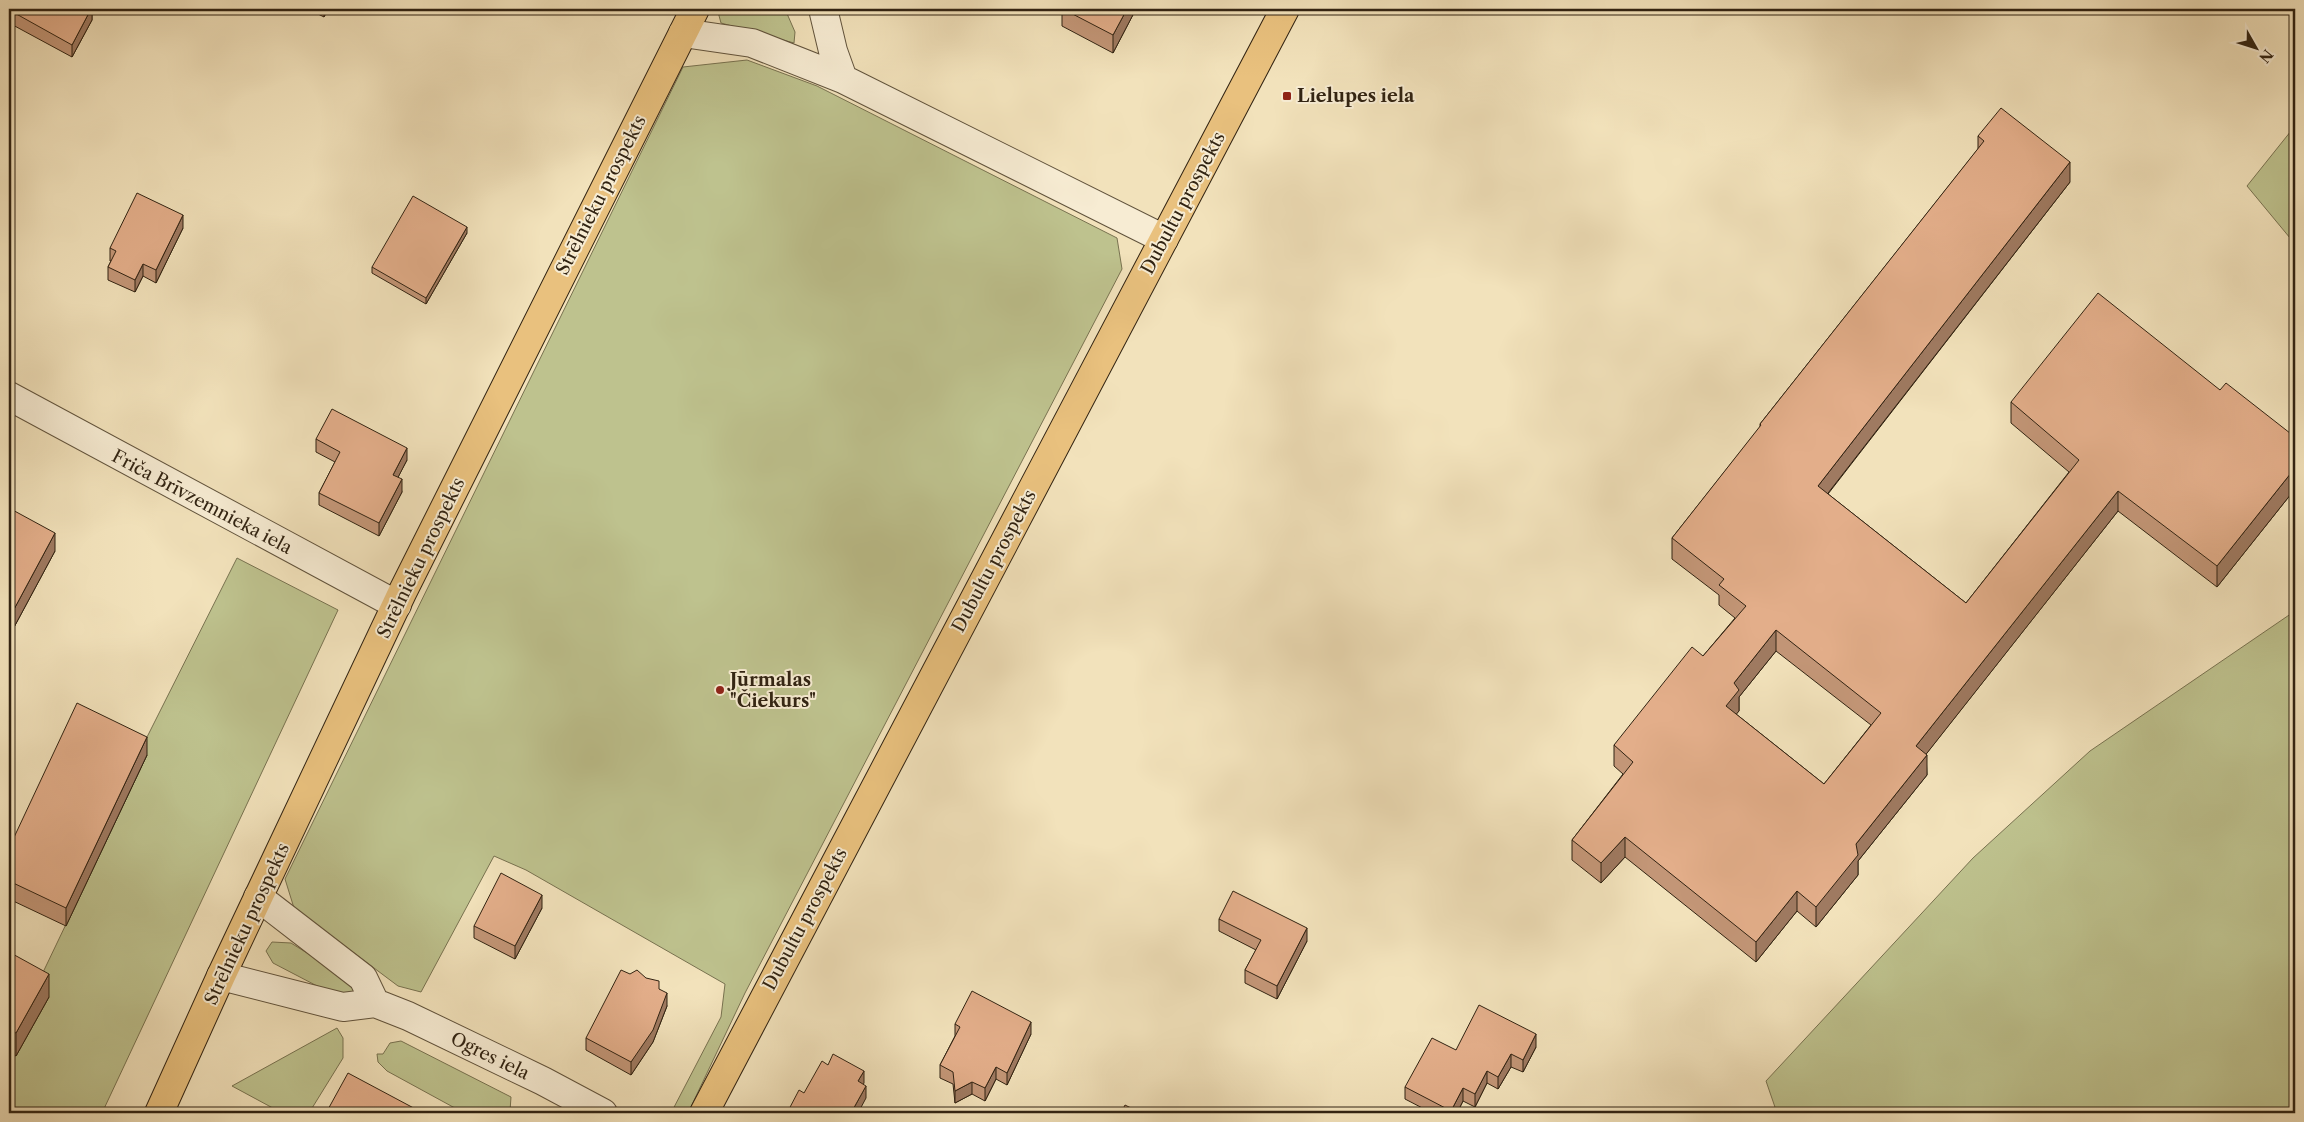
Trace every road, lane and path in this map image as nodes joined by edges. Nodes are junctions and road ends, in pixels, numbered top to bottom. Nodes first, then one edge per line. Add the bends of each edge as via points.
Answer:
1 (695, 9) edge
2 (823, 9) edge
3 (1285, 9) edge
4 (683, 33) junction
5 (843, 79) junction
6 (1164, 239) junction
7 (9, 396) edge
8 (397, 605) junction
9 (258, 898) junction
10 (221, 976) junction
11 (375, 1003) junction
12 (159, 1113) edge
13 (603, 1113) edge
14 (704, 1113) edge

1 - 4 main road, Strēlnieku prospekts
2 - 5 street
3 - 6 main road, Dubultu prospekts
4 - 5 street via 752,43
4 - 8 main road, Strēlnieku prospekts
5 - 6 street
6 - 14 main road, Dubultu prospekts
7 - 8 street, Friča Brīvzemnieka iela
8 - 9 main road, Strēlnieku prospekts
9 - 10 main road, Strēlnieku prospekts
9 - 11 street via 363,978
10 - 11 street, Ogres iela via 343,1007
10 - 12 main road, Strēlnieku prospekts
11 - 13 street, Ogres iela via 408,1016

